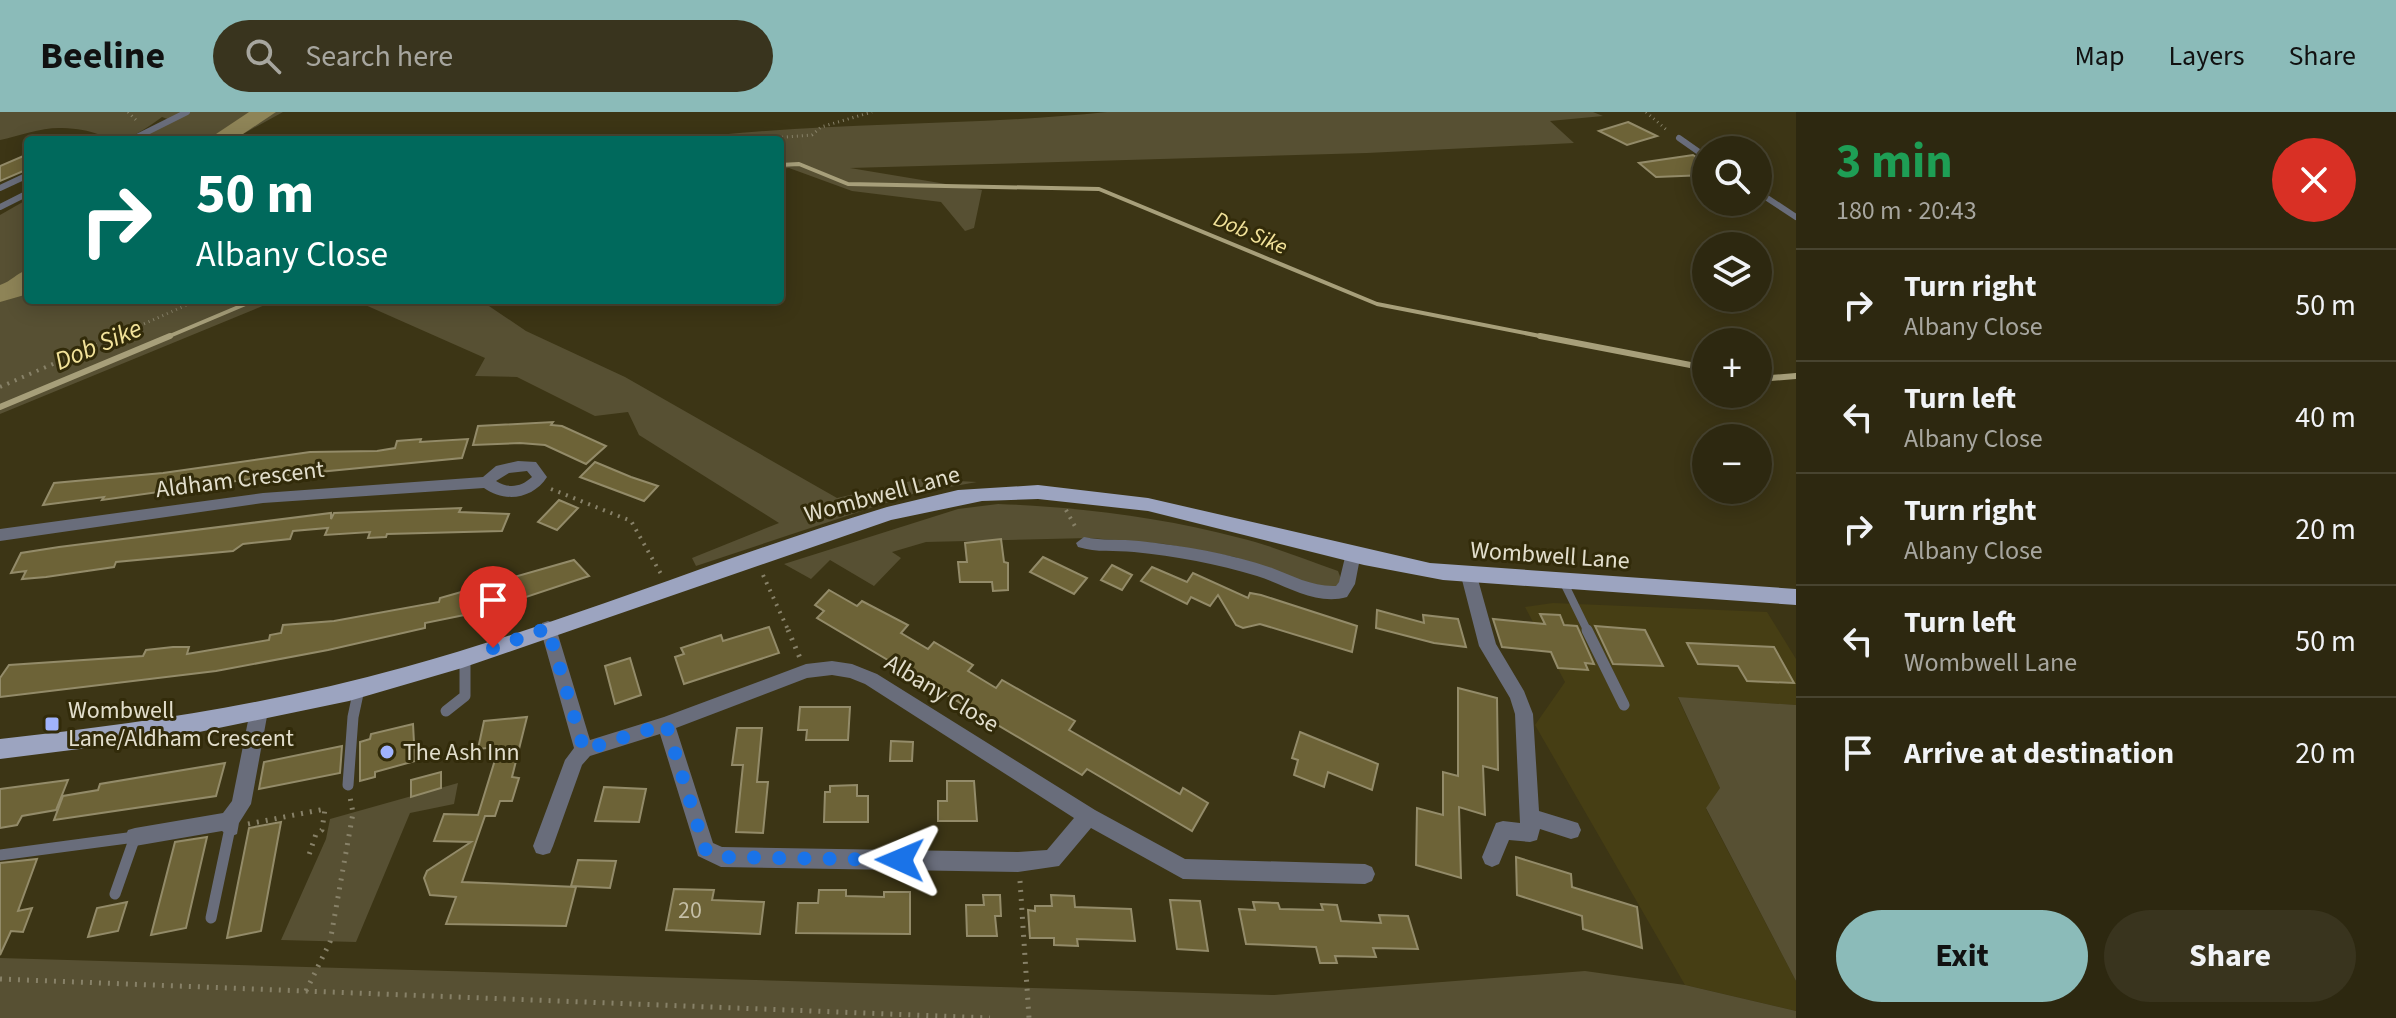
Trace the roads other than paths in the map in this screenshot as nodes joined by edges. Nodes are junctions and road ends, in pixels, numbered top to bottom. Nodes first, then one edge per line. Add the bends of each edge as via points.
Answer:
1 (187, 112) edge
2 (138, 136) edge
3 (1679, 138) road end
4 (1692, 147) edge
5 (24, 177) edge
6 (0, 188) edge
7 (24, 195) edge
8 (1772, 201) edge
9 (0, 207) edge
10 (1796, 217) edge
11 (487, 482) junction
12 (0, 535) edge
13 (1084, 543) road end
14 (1353, 553) junction
15 (1469, 576) junction
16 (1564, 583) junction
17 (1796, 597) edge
18 (548, 628) junction
19 (465, 658) junction
20 (359, 689) junction
21 (1624, 705) dead end
22 (259, 711) junction
23 (446, 711) dead end
24 (666, 724) junction
25 (0, 749) edge
26 (584, 750) junction
27 (348, 785) road end
28 (1088, 816) junction
29 (1530, 817) junction
30 (230, 824) junction
31 (1571, 830) dead end
32 (135, 837) junction
33 (543, 846) dead end
34 (0, 855) edge
35 (1492, 857) dead end
36 (1365, 874) dead end
37 (115, 894) dead end
38 (211, 918) dead end

1 - 2 lane
3 - 4 lane
5 - 6 lane
7 - 9 lane
8 - 10 lane
11 - 11 street, Aldham Crescent via 508,466 531,466 540,477 523,490 502,491
11 - 12 street, Aldham Crescent via 263,498
13 - 14 street via 1194,554 1327,594 1341,592 1347,584
14 - 15 main road, Wombwell Lane
14 - 18 main road, Wombwell Lane via 1185,511 1027,491 980,494 923,504
15 - 16 main road, Wombwell Lane
15 - 29 street via 1488,646 1524,714
16 - 17 main road, Wombwell Lane
16 - 21 lane
18 - 19 main road, Wombwell Lane
18 - 26 street
19 - 20 main road, Wombwell Lane
19 - 23 lane via 465,696
20 - 22 main road, Wombwell Lane
20 - 27 lane
22 - 25 main road, Wombwell Lane
22 - 30 street via 241,804
24 - 26 street, Albany Close
24 - 28 street, Albany Close via 806,671 852,671
24 - 28 street via 697,832 705,849 721,857 1052,859
26 - 33 street via 574,760
28 - 36 street, Albany Close via 1183,869
29 - 31 street
29 - 35 street via 1530,833 1503,830
30 - 32 street
30 - 38 lane
32 - 34 lane
32 - 37 lane

